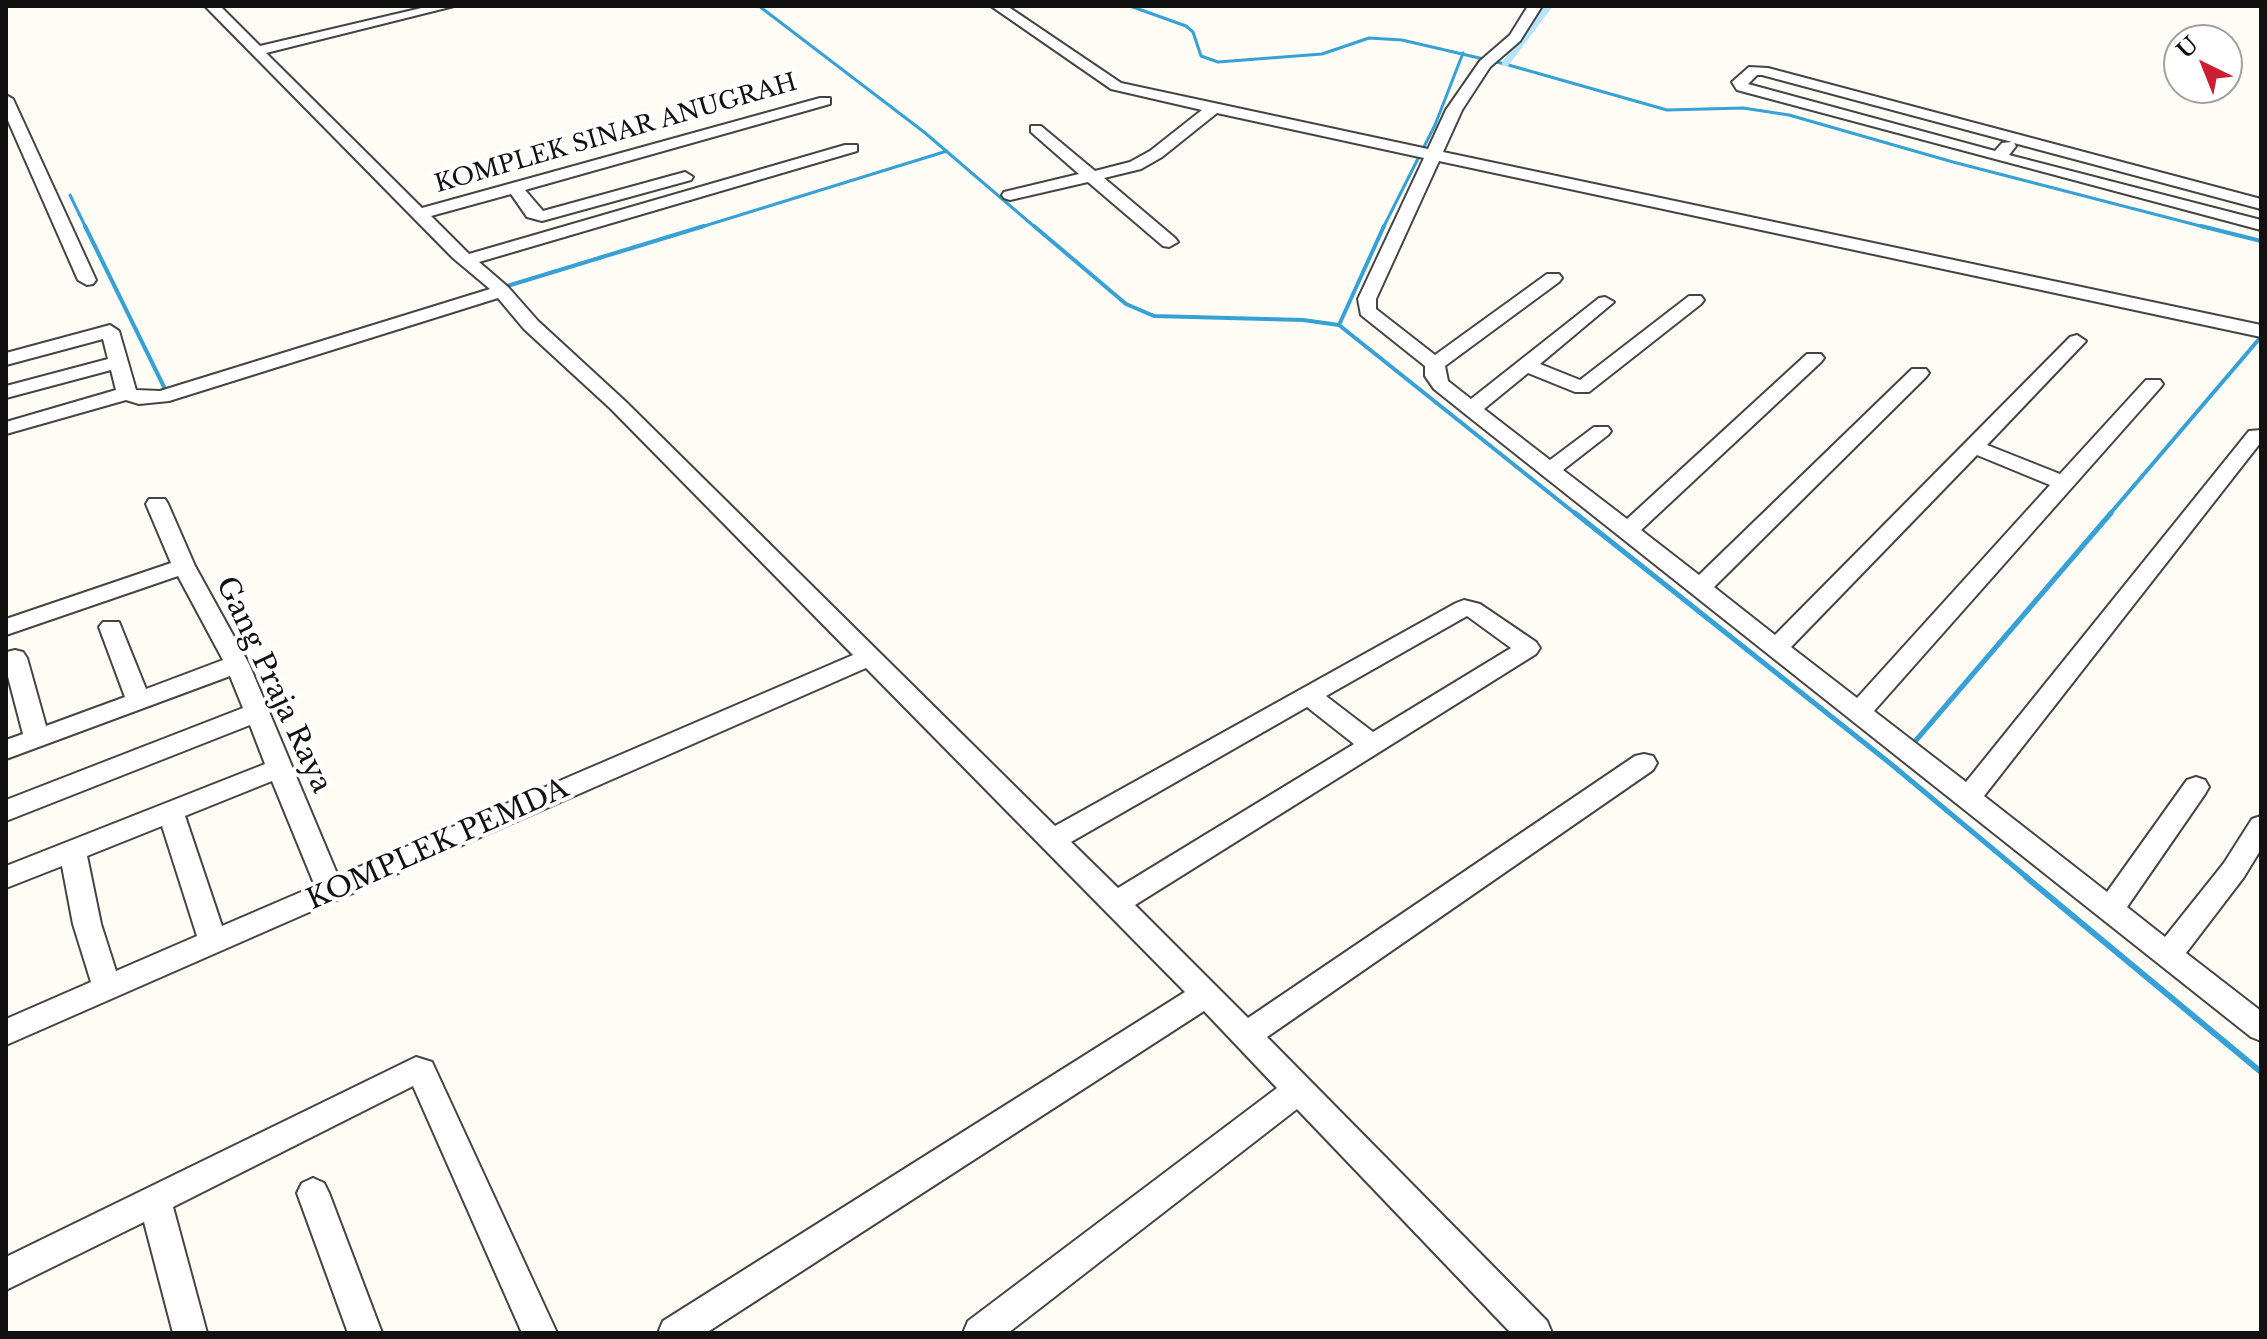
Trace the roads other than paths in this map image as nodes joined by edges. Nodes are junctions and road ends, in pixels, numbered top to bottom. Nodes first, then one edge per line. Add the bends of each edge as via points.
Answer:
1 (212, 6) edge
2 (447, 6) edge
3 (998, 6) edge
4 (1535, 6) edge
5 (255, 51) junction
6 (6, 99) edge
7 (825, 101) dead end
8 (1213, 109) junction
9 (1036, 129) dead end
10 (2017, 137) junction
11 (851, 148) dead end
12 (1424, 154) junction
13 (1999, 157) junction
14 (685, 177) dead end
15 (1096, 178) junction
16 (515, 188) junction
17 (1010, 195) dead end
18 (2261, 204) edge
19 (419, 214) junction
20 (2261, 225) edge
21 (1169, 242) dead end
22 (467, 260) junction
23 (1553, 278) dead end
24 (87, 280) dead end
25 (500, 289) junction
26 (1695, 300) dead end
27 (1605, 302) dead end
28 (2261, 331) edge
29 (2077, 341) dead end
30 (1814, 358) dead end
31 (6, 359) edge
32 (119, 362) junction
33 (1435, 364) junction
34 (1526, 365) junction
35 (1919, 373) dead end
36 (2153, 384) dead end
37 (6, 392) edge
38 (127, 393) junction
39 (1471, 409) junction
40 (6, 428) edge
41 (1601, 431) dead end
42 (2256, 435) dead end
43 (1975, 447) junction
44 (1549, 470) junction
45 (2063, 483) junction
46 (157, 504) dead end
47 (1627, 531) junction
48 (184, 566) junction
49 (1699, 588) junction
50 (6, 627) edge
51 (111, 627) dead end
52 (1776, 648) junction
53 (869, 657) junction
54 (15, 658) dead end
55 (237, 664) junction
56 (1309, 696) junction
57 (138, 700) junction
58 (257, 712) junction
59 (1858, 713) junction
60 (37, 738) junction
61 (1373, 745) junction
62 (6, 750) edge
63 (1644, 763) dead end
64 (280, 768) junction
65 (2196, 787) dead end
66 (1969, 797) junction
67 (6, 811) edge
68 (170, 811) junction
69 (2261, 826) edge
70 (1052, 840) junction
71 (72, 850) junction
72 (6, 877) edge
73 (331, 892) junction
74 (1115, 903) junction
75 (2111, 908) junction
76 (213, 942) junction
77 (2168, 954) junction
78 (107, 988) junction
79 (1206, 994) junction
80 (2257, 1016) edge
81 (6, 1032) edge
82 (1246, 1035) junction
83 (1298, 1090) junction
84 (313, 1193) dead end
85 (154, 1199) junction
86 (6, 1274) edge
87 (190, 1333) edge
88 (365, 1333) edge
89 (540, 1333) edge
90 (675, 1333) edge
91 (980, 1333) edge
92 (1535, 1333) edge

1 - 5 street
2 - 5 street
3 - 8 street via 1120,88
4 - 12 street
5 - 19 street
6 - 24 street
7 - 16 street, KOMPLEK SINAR ANUGRAH
8 - 12 street
8 - 15 street via 1143,163
9 - 15 street
10 - 13 street
10 - 13 street via 1757,70 1738,85
10 - 18 street
11 - 22 street
12 - 28 street
12 - 33 street via 1365,306
13 - 20 street
14 - 16 street via 542,216 533,213
15 - 17 street
15 - 21 street
16 - 19 street, KOMPLEK SINAR ANUGRAH
19 - 22 street
22 - 25 street
23 - 33 street
25 - 38 street via 162,397
25 - 53 street
26 - 34 street via 1582,388
27 - 34 street
29 - 43 street
30 - 47 street
31 - 32 street via 110,331
32 - 37 street
32 - 38 street
33 - 39 street via 1441,385
34 - 39 street
35 - 49 street
36 - 45 street
38 - 40 street
39 - 44 street
41 - 44 street
42 - 66 street
43 - 45 street
43 - 52 street
44 - 47 street
45 - 59 street
46 - 48 street, Gang Praja Raya
47 - 49 street
48 - 50 street
48 - 55 street, Gang Praja Raya
49 - 52 street
51 - 57 street
52 - 59 street
53 - 70 street
53 - 73 street, KOMPLEK PEMDA
54 - 60 street
55 - 57 street
55 - 58 street, Gang Praja Raya
56 - 61 street
56 - 61 street via 1464,608 1528,648
56 - 70 street
57 - 60 street
58 - 64 street, Gang Praja Raya
58 - 67 street
59 - 66 street
60 - 62 street
61 - 74 street
63 - 82 street
64 - 68 street
64 - 73 street, Gang Praja Raya
65 - 75 street
66 - 75 street
68 - 71 street
68 - 76 street
69 - 77 street via 2234,870
70 - 74 street
71 - 72 street
71 - 78 street
73 - 76 street, KOMPLEK PEMDA
74 - 79 street
75 - 77 street
76 - 78 street, KOMPLEK PEMDA
77 - 80 street
78 - 81 street, KOMPLEK PEMDA
79 - 82 street
79 - 90 street
82 - 83 street
83 - 91 street
83 - 92 street
84 - 88 street
85 - 86 street
85 - 87 street
85 - 89 street via 409,1072 421,1071

